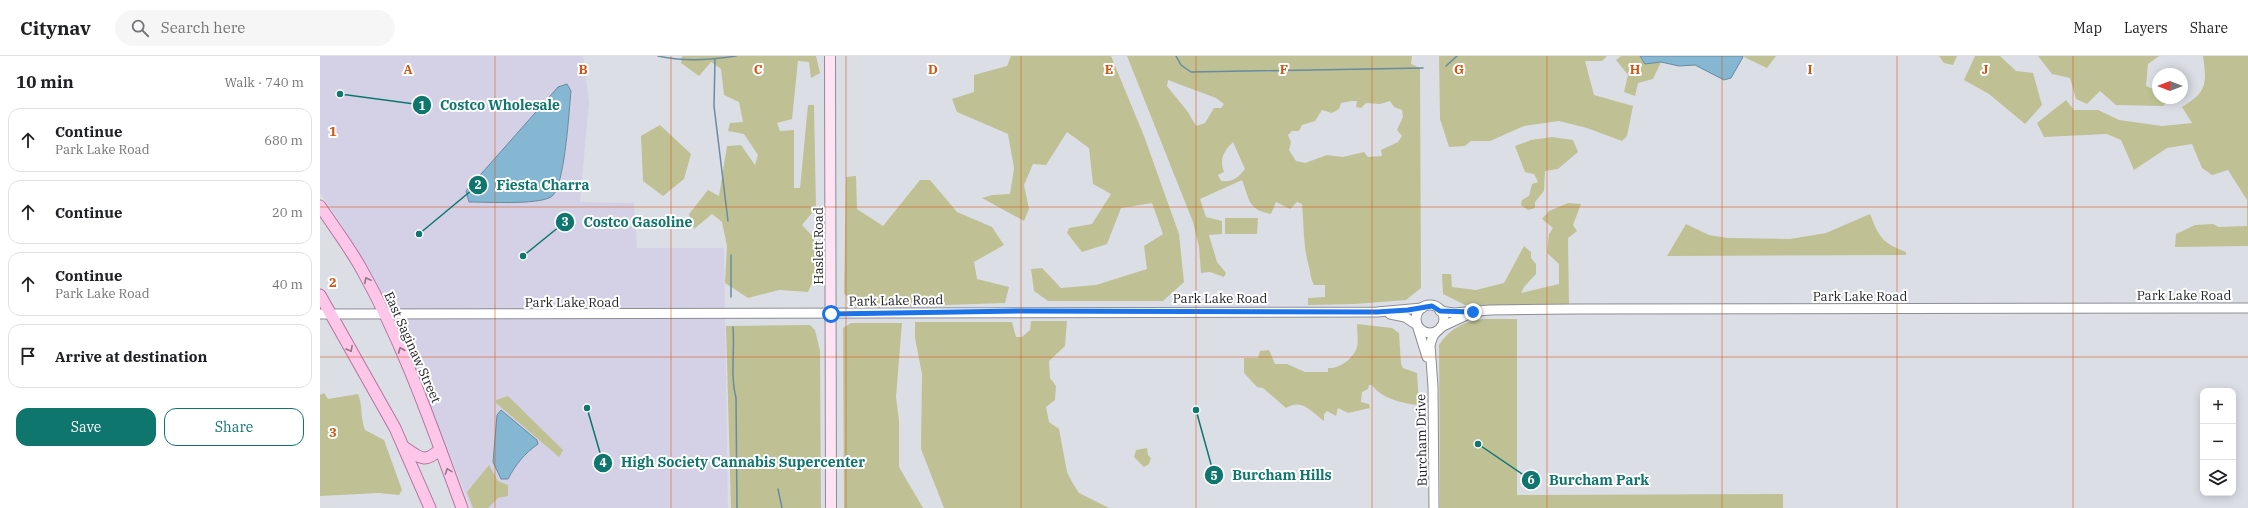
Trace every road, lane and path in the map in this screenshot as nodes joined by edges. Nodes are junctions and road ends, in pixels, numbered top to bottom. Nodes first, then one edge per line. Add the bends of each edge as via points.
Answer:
1 (830, 56) edge
2 (320, 206) edge
3 (320, 295) edge
4 (1422, 308) junction
5 (2248, 308) edge
6 (1440, 311) junction
7 (1377, 312) junction
8 (1473, 312) junction
9 (320, 314) edge
10 (332, 314) junction
11 (831, 314) junction
12 (385, 315) junction
13 (1418, 327) junction
14 (1439, 329) junction
15 (1431, 372) junction
16 (404, 447) junction
17 (440, 449) junction
18 (430, 508) edge
19 (462, 508) edge
20 (830, 508) edge
21 (1434, 508) edge

1 - 11 main road, Haslett Road
12 -> 2 main road, East Saginaw Street via 361,268
3 - 10 main road
4 - 6 street via 1432,306
4 - 7 street, Park Lake Road
4 - 13 street via 1416,316
5 - 8 street, Park Lake Road via 1599,309
6 - 8 street, Park Lake Road
6 - 14 street via 1444,320
7 - 11 street, Park Lake Road via 1020,311
7 - 13 street, Park Lake Road via 1405,317
8 - 14 street, Park Lake Road
9 - 10 street, Park Lake Road
10 - 12 street, Park Lake Road
10 -> 16 main road
11 - 12 street, Park Lake Road
11 - 20 main road, Haslett Road
17 -> 12 main road, East Saginaw Street
13 - 14 street via 1428,333
13 - 15 street, Burcham Drive
14 - 15 street, Burcham Drive via 1431,340
15 - 21 street, Burcham Drive
16 - 17 main road via 424,459
16 - 18 main road
19 -> 17 main road, East Saginaw Street

